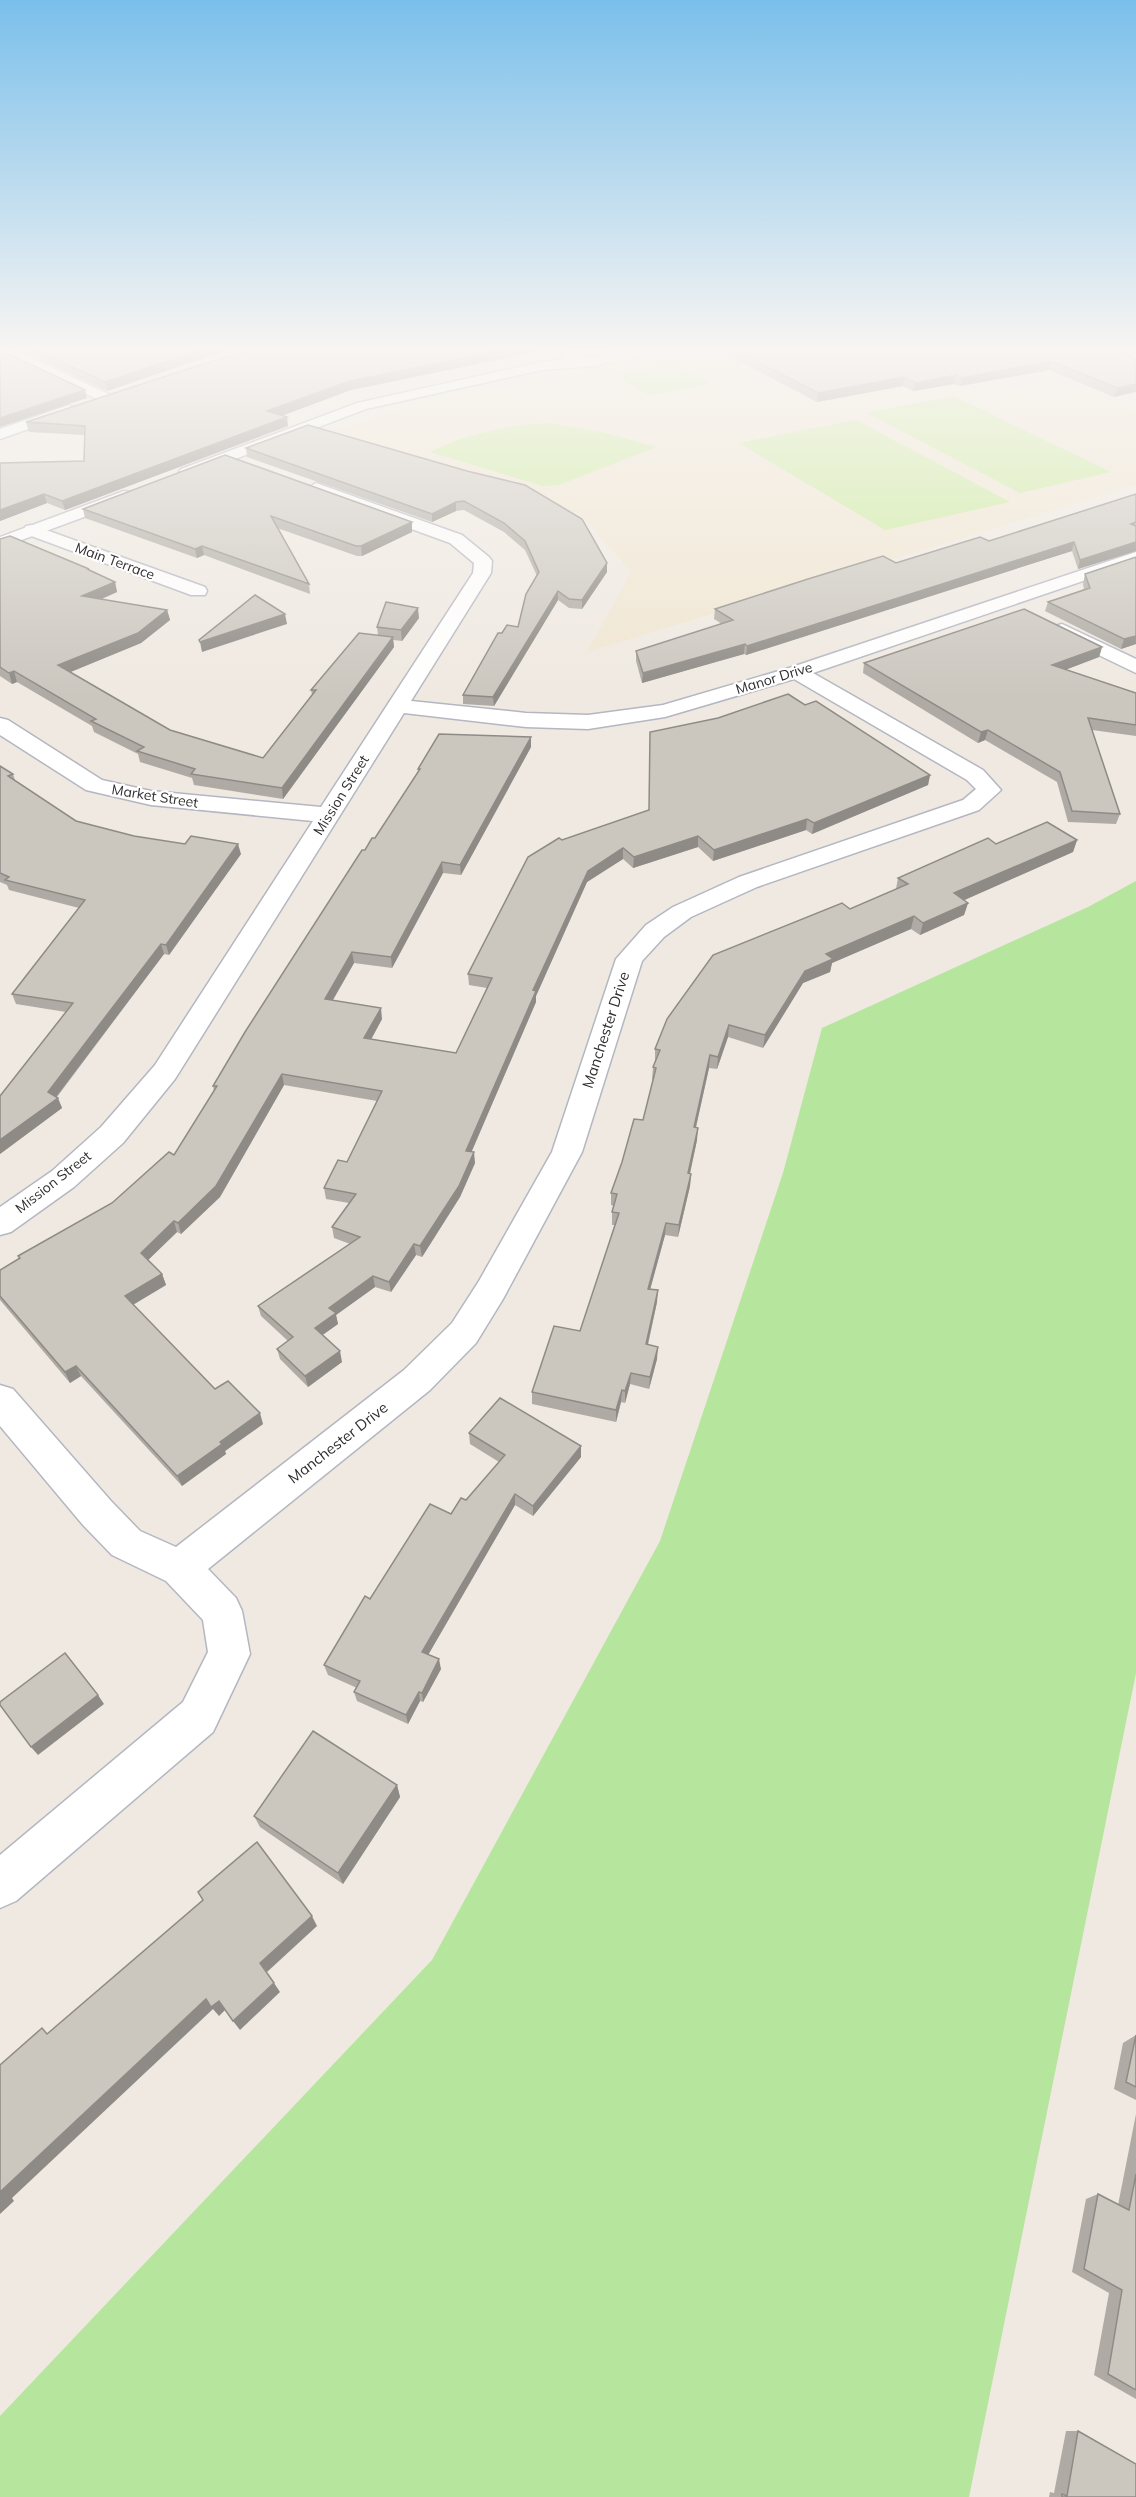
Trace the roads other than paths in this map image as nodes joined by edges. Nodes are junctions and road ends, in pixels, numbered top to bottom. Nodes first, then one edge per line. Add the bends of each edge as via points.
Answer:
1 (208, 464) edge
2 (248, 464) edge
3 (261, 468) edge
4 (173, 477) edge
5 (293, 480) edge
6 (141, 489) edge
7 (32, 530) junction
8 (0, 543) edge
9 (1136, 557) edge
10 (198, 591) dead end
11 (1004, 601) junction
12 (1025, 611) edge
13 (1045, 621) edge
14 (1136, 667) edge
15 (796, 672) junction
16 (398, 706) junction
17 (0, 725) edge
18 (328, 815) junction
19 (0, 1223) edge
20 (0, 1400) edge
21 (180, 1568) junction
22 (0, 1885) edge

1 - 4 street
2 - 3 street
5 - 16 street, Mission Street via 456,538 483,561 482,573
6 - 7 street
7 - 8 street
7 - 10 street, Main Terrace
9 - 11 street, Manor Drive
11 - 12 street
11 - 15 street, Manor Drive
13 - 14 street
15 - 16 street, Manor Drive via 665,711 588,722 526,720
15 - 21 street, Manchester Drive via 975,775 989,790 971,805 748,882 682,912 655,931 629,959 567,1152 464,1333 417,1380
16 - 18 street, Mission Street
17 - 18 street, Market Street via 104,788 151,798
18 - 19 street, Mission Street via 165,1072 112,1135 63,1179
20 - 21 street via 126,1543
21 - 22 street via 222,1611 229,1654 198,1717

